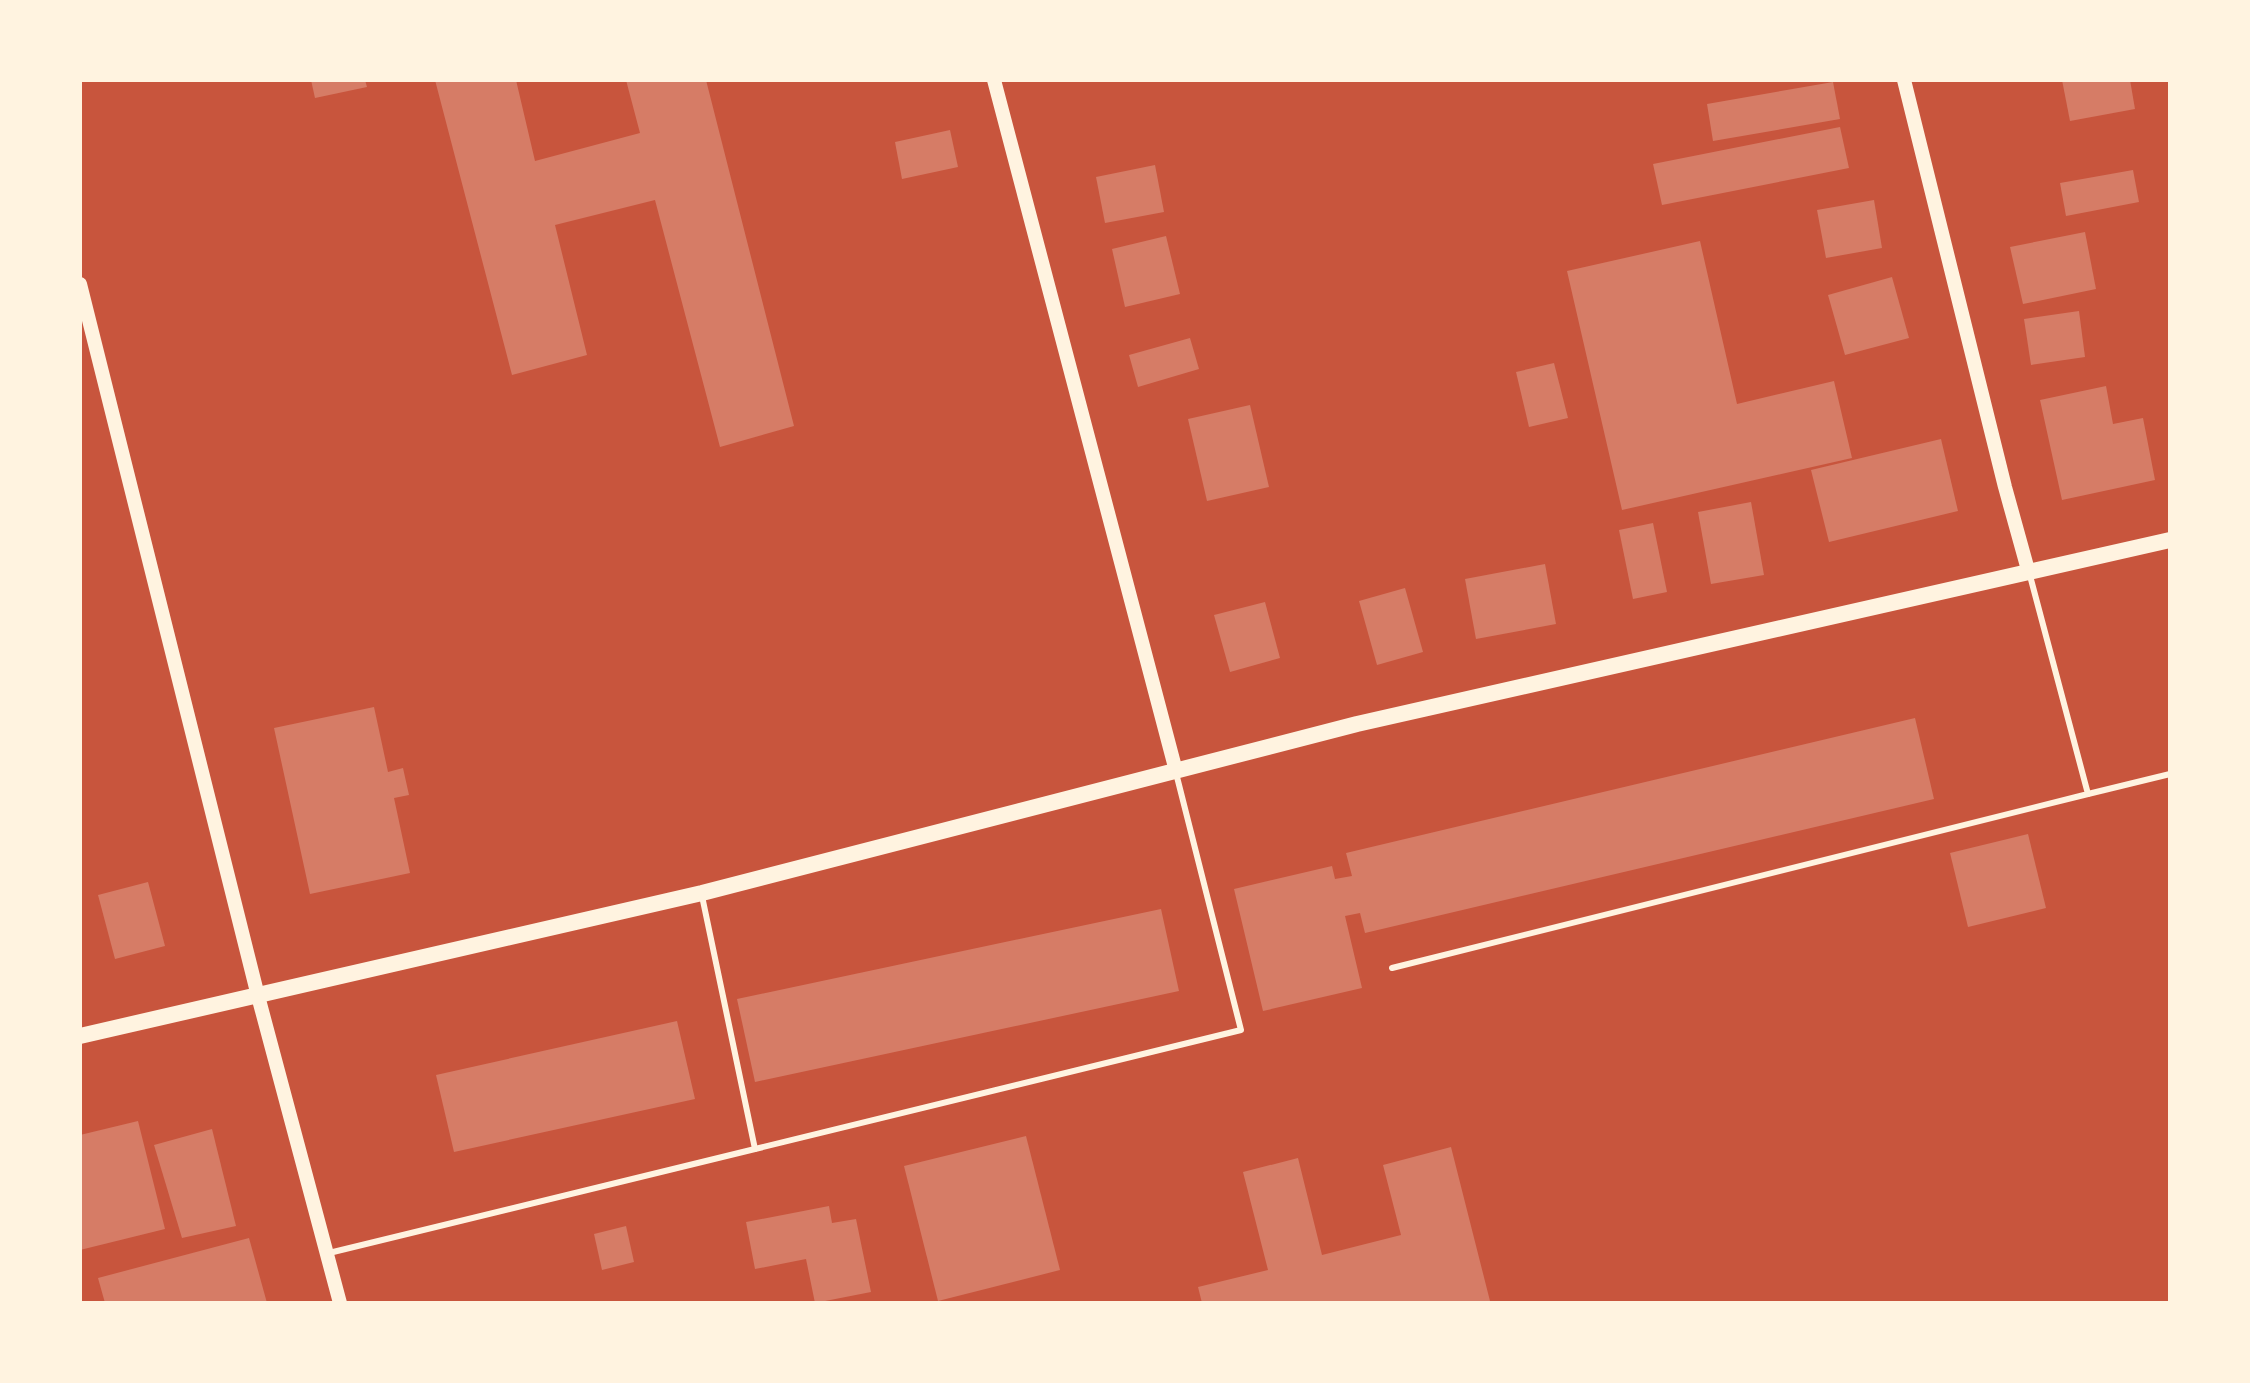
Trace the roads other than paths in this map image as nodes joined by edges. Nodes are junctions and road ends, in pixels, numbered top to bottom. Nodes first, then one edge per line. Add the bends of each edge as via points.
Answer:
1 (994, 80) edge
2 (1904, 80) edge
3 (80, 284) edge
4 (2170, 540) edge
5 (2028, 570) junction
6 (1176, 771) junction
7 (2170, 774) edge
8 (2088, 794) junction
9 (702, 893) junction
10 (1392, 968) dead end
11 (258, 996) junction
12 (80, 1036) edge
13 (755, 1149) junction
14 (327, 1254) junction
15 (340, 1303) edge

1 - 6 street
2 - 5 street
3 - 11 street
4 - 5 main road
5 - 6 main road
5 - 8 lane
6 - 9 main road
6 - 13 lane via 1241,1030
7 - 8 lane
8 - 10 lane
9 - 11 main road
9 - 13 lane
11 - 12 main road
11 - 14 street
13 - 14 lane
14 - 15 street

